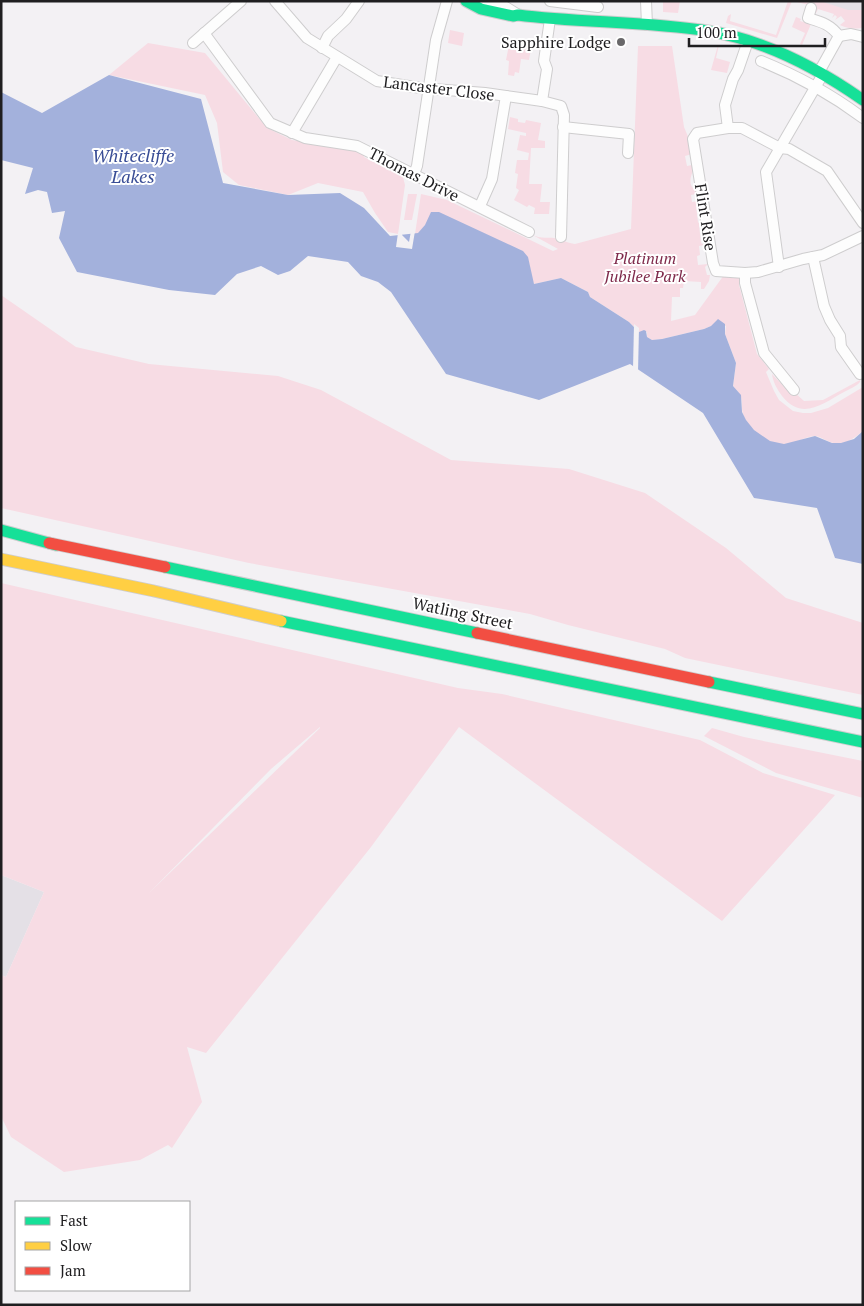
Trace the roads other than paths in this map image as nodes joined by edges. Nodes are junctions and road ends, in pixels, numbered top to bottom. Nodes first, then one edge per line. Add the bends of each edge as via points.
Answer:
1 (241, 1) edge
2 (275, 1) edge
3 (359, 1) edge
4 (446, 1) edge
5 (466, 1) edge
6 (484, 1) edge
7 (551, 1) edge
8 (646, 1) edge
9 (598, 7) dead end
10 (811, 8) dead end
11 (518, 15) junction
12 (550, 19) junction
13 (647, 25) junction
14 (204, 33) junction
15 (839, 36) junction
16 (863, 37) edge
17 (748, 41) junction
18 (193, 43) dead end
19 (322, 48) junction
20 (336, 57) junction
21 (761, 61) dead end
22 (821, 73) junction
23 (816, 86) junction
24 (428, 88) junction
25 (506, 96) junction
26 (863, 100) edge
27 (542, 101) junction
28 (863, 118) edge
29 (563, 127) junction
30 (728, 128) junction
31 (292, 134) junction
32 (779, 148) junction
33 (628, 153) dead end
34 (414, 174) junction
35 (480, 206) junction
36 (863, 224) edge
37 (530, 232) dead end
38 (863, 236) edge
39 (562, 237) dead end
40 (812, 258) junction
41 (779, 266) junction
42 (745, 273) junction
43 (860, 374) dead end
44 (794, 390) dead end
45 (1, 532) edge
46 (1, 559) edge
47 (863, 714) edge
48 (863, 743) edge

1 - 14 street
2 - 19 street, Lancaster Close via 306,38
3 - 19 street via 343,23 328,36
4 - 24 street
5 - 11 main road via 481,9
6 - 11 street via 504,6
7 - 9 street
8 - 13 street
10 - 15 street via 808,18 827,24
11 - 12 main road
12 - 13 main road
12 - 27 street
13 - 17 main road via 699,30
14 - 18 street
14 - 31 street, Thomas Drive via 270,123
15 - 16 street
15 - 22 street
17 - 22 main road
17 - 30 street via 724,107
19 - 20 street, Lancaster Close
20 - 24 street, Lancaster Close via 377,81
20 - 31 street
21 - 23 street
22 - 23 street
22 - 26 main road
23 - 28 street
23 - 32 street
24 - 25 street, Lancaster Close
24 - 34 street
25 - 27 street, Lancaster Close
25 - 35 street via 492,180
27 - 29 street via 561,106
29 - 33 street via 629,134
29 - 39 street
30 - 32 street via 741,127
30 - 42 street, Flint Rise via 697,133 693,140 716,271
31 - 34 street, Thomas Drive via 357,146
32 - 36 street via 788,149 828,172
32 - 41 street via 766,173
34 - 35 street, Thomas Drive
35 - 37 street, Thomas Drive
38 - 40 street, Flint Rise
40 - 41 street, Flint Rise
40 - 43 street via 824,306 840,336 841,346
41 - 42 street, Flint Rise
42 - 44 street via 764,353
45 - 47 main road, Watling Street
46 - 48 main road via 302,626

